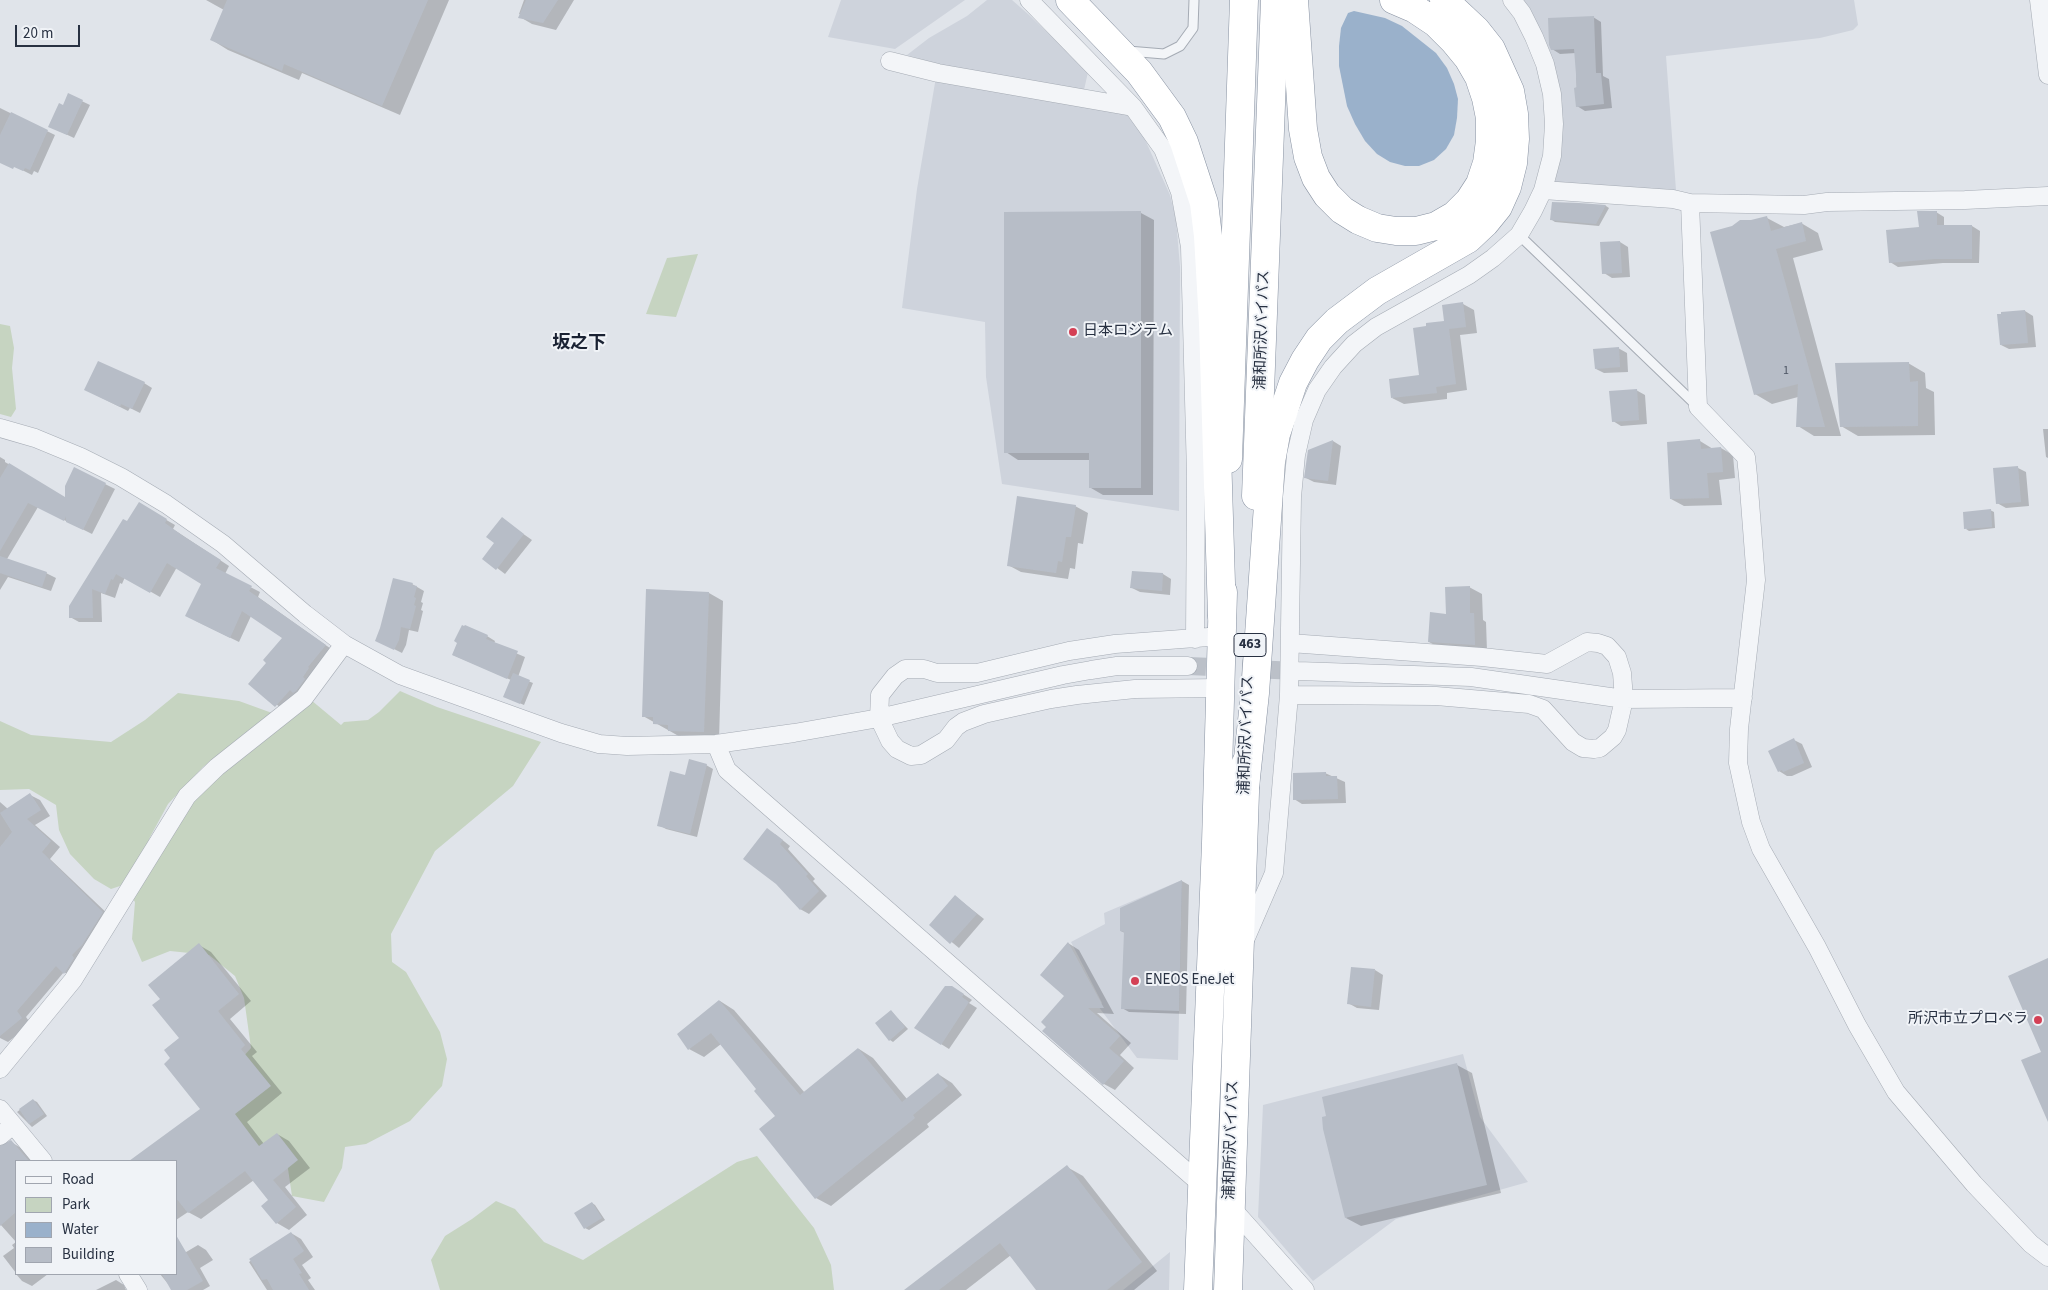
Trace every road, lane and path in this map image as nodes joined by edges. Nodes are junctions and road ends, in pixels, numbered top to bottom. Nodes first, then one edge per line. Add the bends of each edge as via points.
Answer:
1 (1029, 0) edge
2 (1070, 0) edge
3 (1194, 0) edge
4 (1244, 0) edge
5 (1275, 0) edge
6 (1294, 0) edge
7 (1394, 0) edge
8 (1444, 0) edge
9 (1512, 0) edge
10 (2038, 0) edge
11 (2044, 20) edge
12 (1120, 51) junction
13 (890, 61) dead end
14 (2048, 75) edge
15 (1133, 107) junction
16 (1543, 190) junction
17 (2048, 196) edge
18 (1690, 204) junction
19 (1519, 235) junction
20 (1698, 407) junction
21 (0, 428) edge
22 (1222, 626) junction
23 (1195, 640) junction
24 (1290, 643) junction
25 (344, 644) junction
26 (1188, 666) tunnel mouth
27 (1298, 671) tunnel mouth
28 (1220, 688) junction
29 (1289, 695) junction
30 (1743, 698) junction
31 (1624, 699) junction
32 (879, 718) junction
33 (716, 744) junction
34 (1245, 787) junction
35 (1238, 957) junction
36 (0, 1069) edge
37 (0, 1109) edge
38 (6, 1131) edge
39 (42, 1160) edge
40 (1202, 1185) junction
41 (1230, 1206) junction
42 (2048, 1257) edge
43 (129, 1275) edge
44 (138, 1290) edge
45 (1198, 1290) edge
46 (1228, 1290) edge
47 (1306, 1290) edge

1 - 15 street
2 - 12 highway
3 - 12 lane via 1193,28 1180,46 1164,54
4 - 22 highway, 浦和所沢バイパス / 463
5 - 34 highway, 浦和所沢バイパス / 463
6 - 7 highway via 1303,129 1316,178 1327,195 1358,220 1387,229 1416,231 1436,226 1455,215 1469,201 1480,184 1487,163 1490,118 1479,77 1454,40 1436,24
8 - 34 highway via 1491,49 1510,92 1515,139 1509,179 1498,207 1485,224 1468,239 1377,291 1343,316 1319,339 1293,383 1276,434 1271,462
9 - 16 street via 1534,37 1552,94 1552,156
10 - 11 street
11 - 14 street
12 - 22 highway via 1172,117 1204,203 1212,315
13 - 15 street via 938,73
15 - 23 street via 1167,158 1180,192 1190,247 1196,475
16 - 18 street via 1673,199
16 - 19 street
17 - 18 street via 1804,205
18 - 20 street
19 - 20 lane
19 - 24 street via 1469,275 1376,327 1354,344 1317,390 1304,420 1296,455 1292,497
20 - 30 street via 1746,457 1756,580
21 - 25 street via 35,438 88,460 166,504 223,544
22 - 23 street
22 - 28 highway, 浦和所沢バイパス / 463
23 - 32 street via 1115,644 1069,651 977,674 905,669 880,695
24 - 29 street
24 - 31 street via 1547,664 1587,642 1598,643 1607,646 1617,657
25 - 33 street via 400,675 579,739 627,746
25 - 36 street via 304,698 217,767 187,796 73,980
26 - 32 street via 1118,666 1092,670
27 - 31 street via 1471,678
28 - 32 street via 1135,689 1076,694 984,714 964,722 941,744 920,756 911,756 897,749
28 - 40 highway, 浦和所沢バイパス / 463
29 - 31 street via 1436,696 1530,704 1544,709 1573,742 1583,748 1594,749 1613,737
29 - 35 street via 1274,873
30 - 31 street
30 - 42 street via 1738,763 1750,822 1761,849 1857,1025 1896,1092 1974,1184 2031,1244
32 - 33 street
33 - 40 street via 727,770
34 - 35 highway, 浦和所沢バイパス / 463
35 - 41 highway, 浦和所沢バイパス / 463
37 - 38 street
38 - 39 street
40 - 45 highway, 浦和所沢バイパス / 463
41 - 46 highway, 浦和所沢バイパス / 463
41 - 47 street
43 - 44 street

